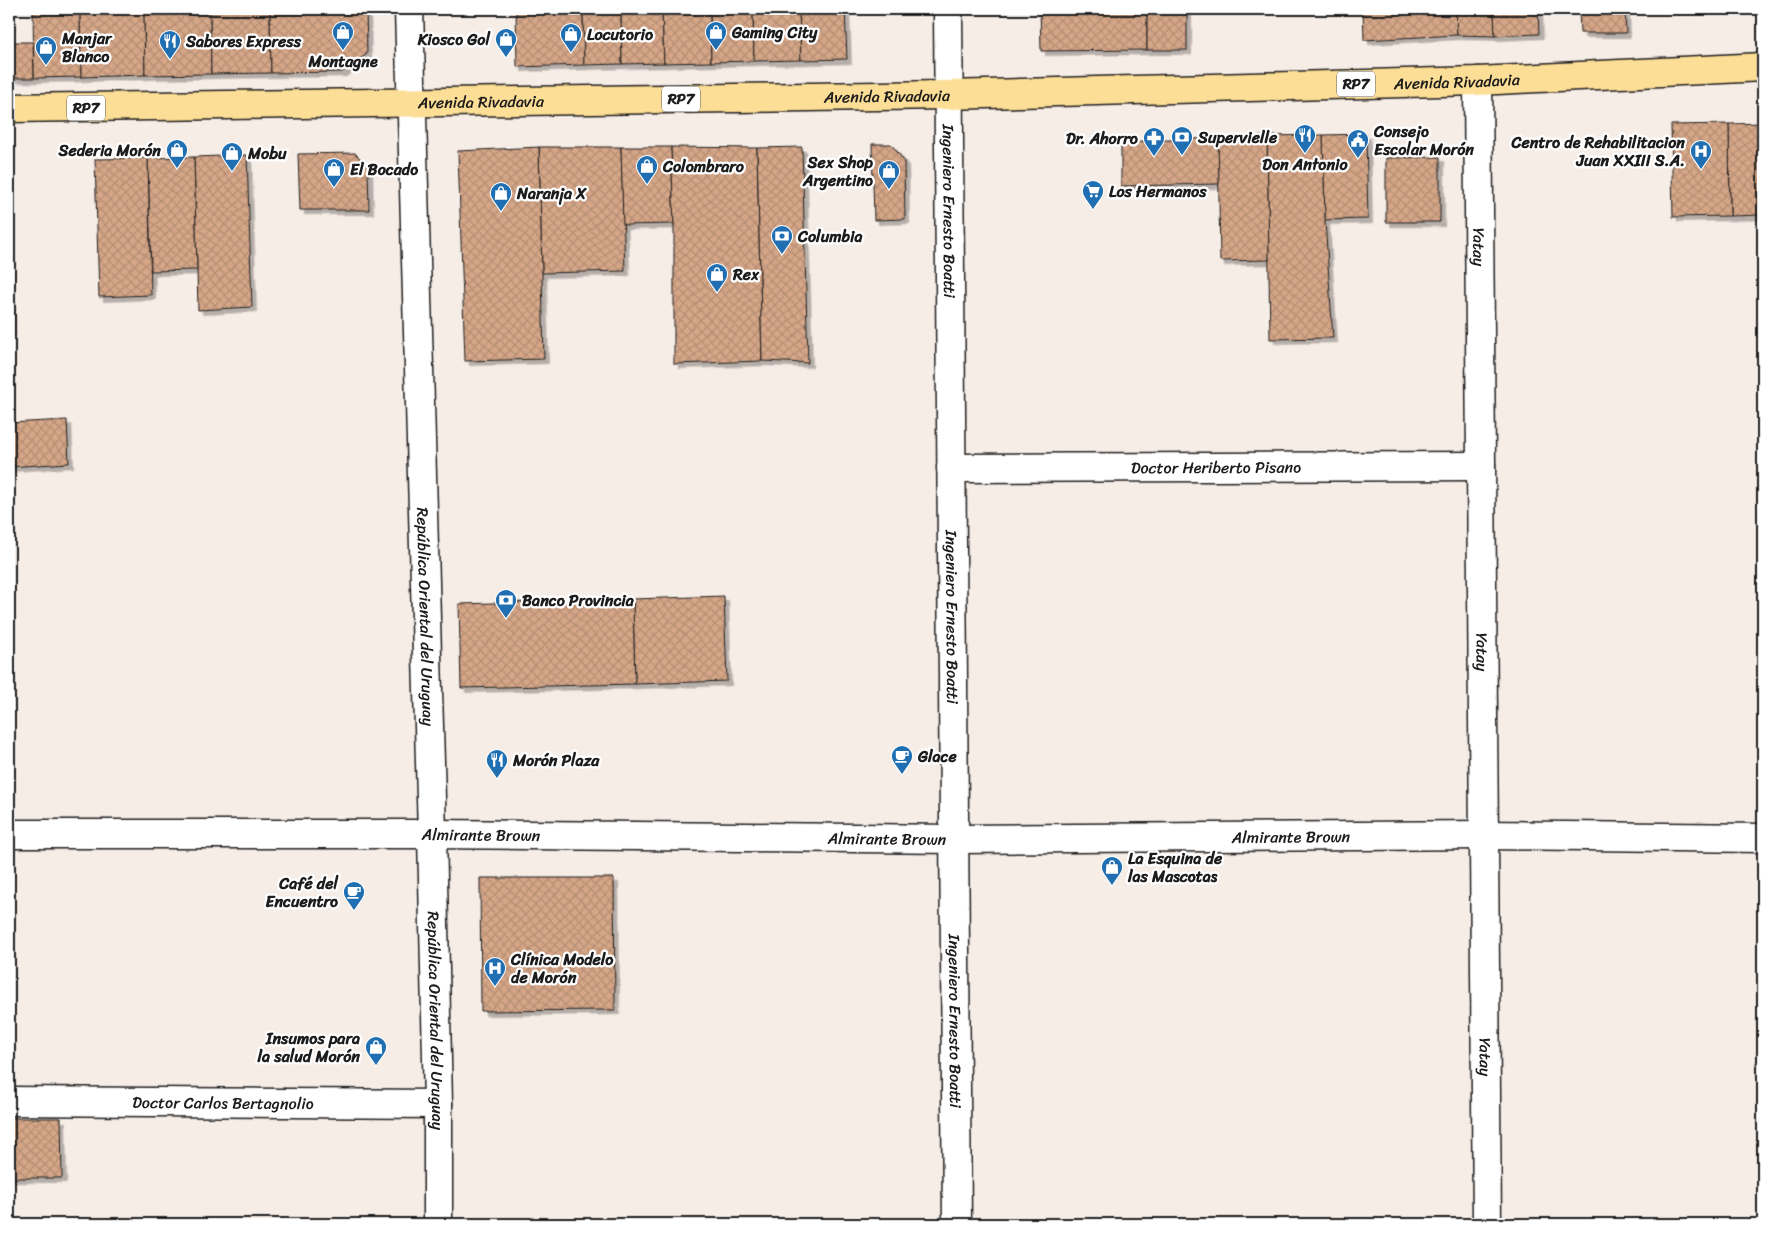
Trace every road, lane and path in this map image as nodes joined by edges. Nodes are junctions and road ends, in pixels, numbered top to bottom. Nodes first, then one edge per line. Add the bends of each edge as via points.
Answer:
1 (409, 9) edge
2 (948, 9) edge
3 (1763, 67) edge
4 (1478, 81) junction
5 (948, 95) junction
6 (413, 103) junction
7 (9, 108) edge
8 (1481, 466) junction
9 (951, 468) junction
10 (9, 834) edge
11 (432, 834) junction
12 (1483, 835) junction
13 (1763, 838) edge
14 (955, 839) junction
15 (9, 1101) edge
16 (438, 1104) junction
17 (438, 1224) edge
18 (957, 1224) edge
19 (1487, 1224) edge

1 - 6 street, República Oriental del Uruguay
2 - 5 street, Ingeniero Ernesto Boatti
3 - 4 main road, Avenida Rivadavia / RP7
4 - 5 main road, Avenida Rivadavia / RP7
4 - 8 street, Yatay
5 - 6 main road, Avenida Rivadavia / RP7
5 - 9 street, Ingeniero Ernesto Boatti
6 - 7 main road, Avenida Rivadavia / RP7
6 - 11 street, República Oriental del Uruguay
8 - 9 street, Doctor Heriberto Pisano
8 - 12 street, Yatay
9 - 14 street, Ingeniero Ernesto Boatti
10 - 11 street, Almirante Brown
11 - 14 street, Almirante Brown
11 - 16 street, República Oriental del Uruguay
12 - 13 street, Almirante Brown
12 - 14 street, Almirante Brown
12 - 19 street, Yatay
14 - 18 street, Ingeniero Ernesto Boatti
15 - 16 street, Doctor Carlos Bertagnolio
16 - 17 street, República Oriental del Uruguay

